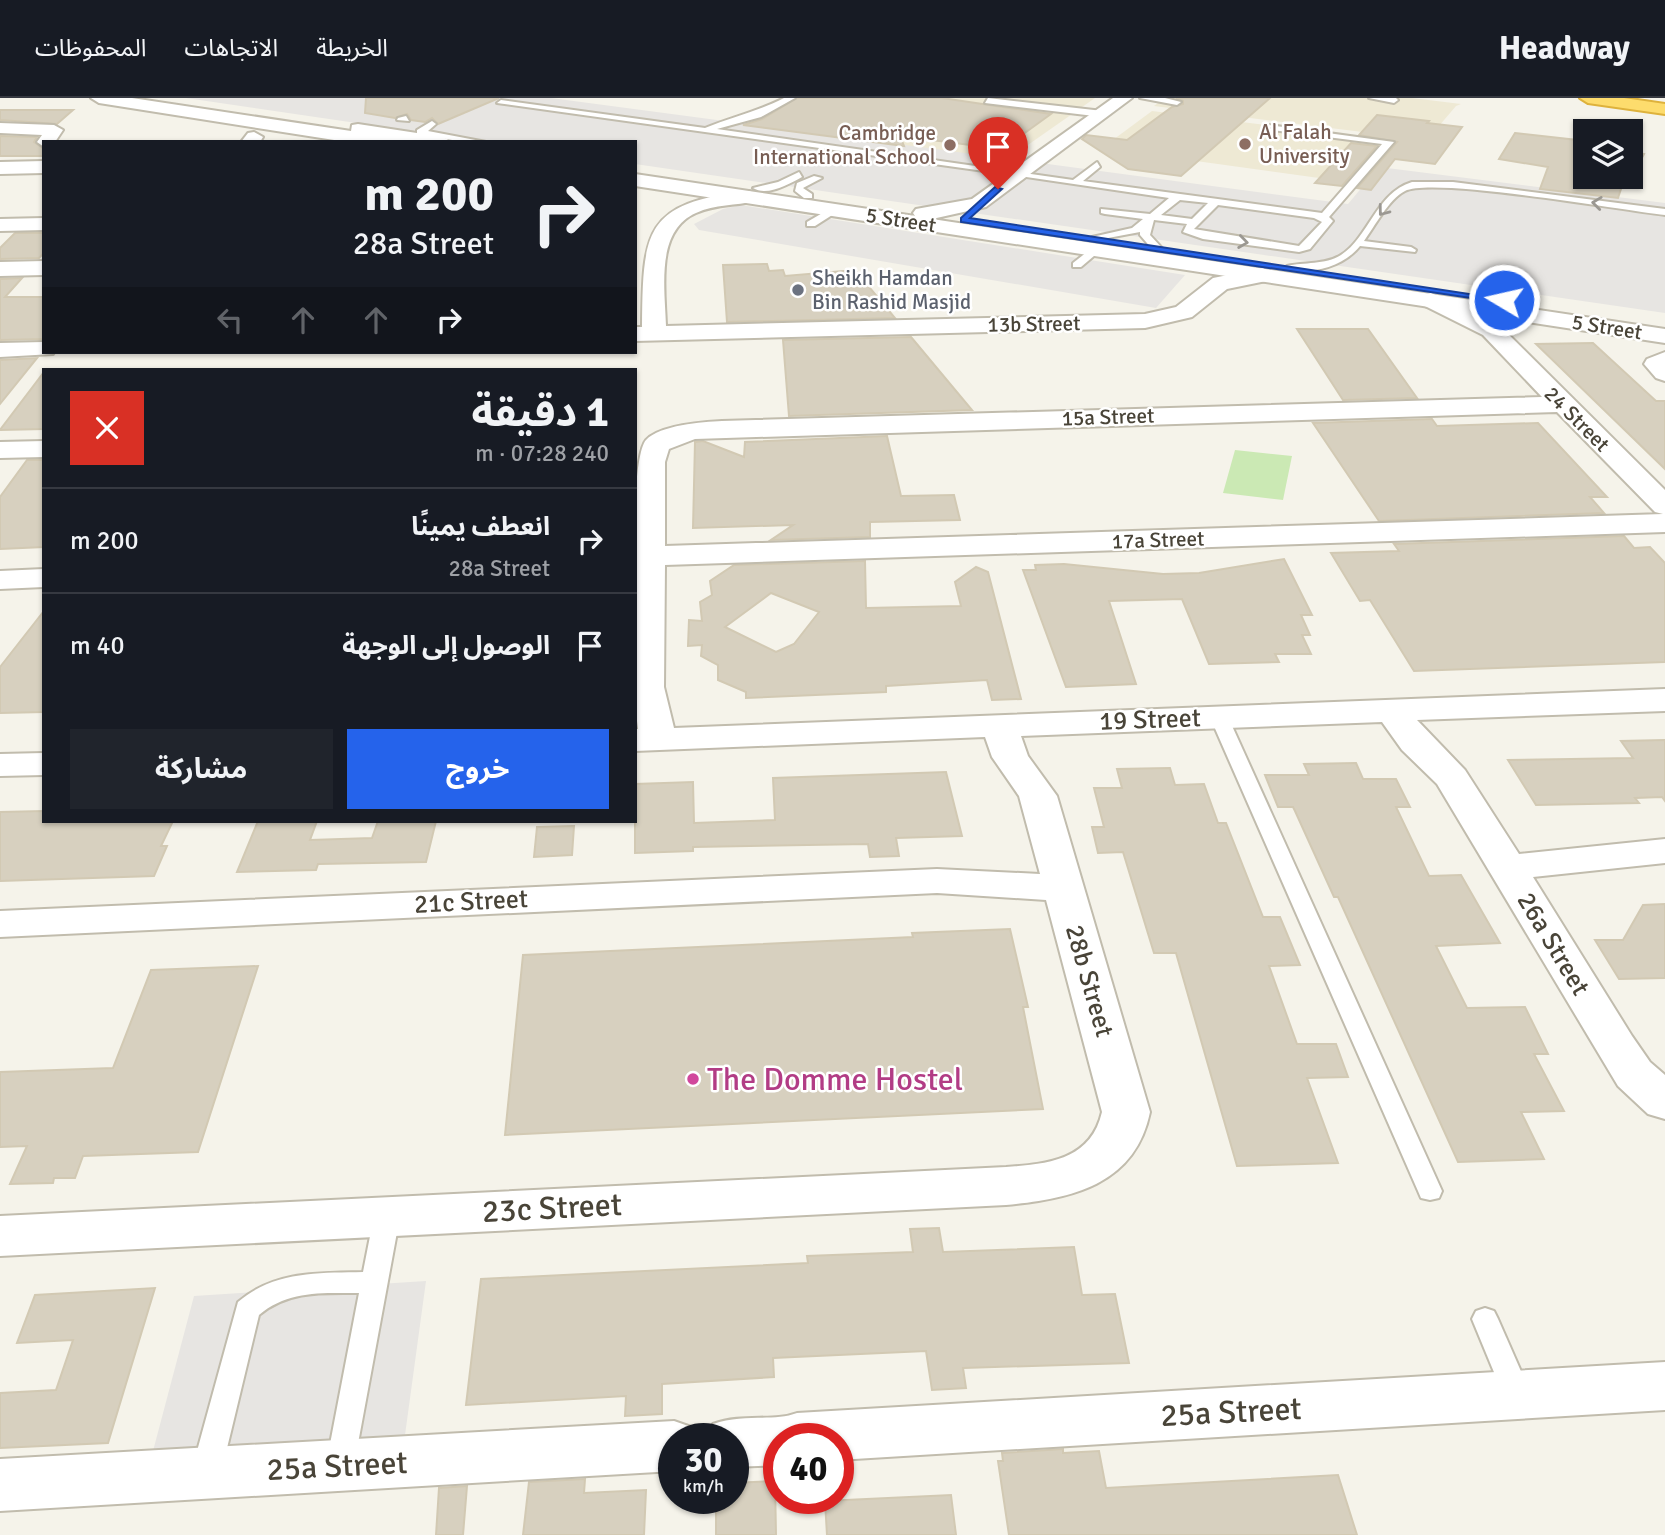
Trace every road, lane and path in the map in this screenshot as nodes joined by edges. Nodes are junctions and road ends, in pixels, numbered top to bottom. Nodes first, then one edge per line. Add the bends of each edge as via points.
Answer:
1 (99, 98) edge
2 (118, 98) edge
3 (166, 98) edge
4 (535, 98) edge
5 (791, 98) edge
6 (1124, 98) edge
7 (1144, 98) edge
8 (1373, 98) edge
9 (1588, 98) edge
10 (1394, 100) dead end
11 (988, 101) dead end
12 (1178, 101) edge
13 (501, 103) dead end
14 (517, 105) junction
15 (1665, 109) edge
16 (582, 114) junction
17 (1103, 114) junction
18 (567, 122) dead end
19 (1272, 127) dead end
20 (0, 128) edge
21 (707, 131) junction
22 (734, 135) junction
23 (385, 138) edge
24 (47, 140) edge
25 (414, 140) edge
26 (470, 140) edge
27 (724, 142) dead end
28 (42, 145) edge
29 (1097, 165) dead end
30 (10, 167) edge
31 (42, 167) edge
32 (984, 168) dead end
33 (639, 174) edge
34 (799, 175) dead end
35 (1017, 175) junction
36 (1075, 183) junction
37 (1208, 191) dead end
38 (753, 192) junction
39 (1178, 196) junction
40 (690, 197) junction
41 (1199, 199) junction
42 (1216, 201) junction
43 (780, 202) junction
44 (979, 203) junction
45 (835, 210) junction
46 (1105, 211) dead end
47 (1665, 212) edge
48 (922, 214) junction
49 (1324, 217) junction
50 (964, 220) junction
51 (1150, 221) junction
52 (1193, 222) junction
53 (42, 224) edge
54 (811, 224) dead end
55 (0, 225) edge
56 (1359, 243) junction
57 (1096, 244) junction
58 (1157, 248) junction
59 (1411, 250) dead end
60 (1077, 265) dead end
61 (1196, 265) junction
62 (42, 268) edge
63 (1291, 268) junction
64 (0, 269) edge
65 (1264, 275) junction
66 (1212, 287) junction
67 (1431, 300) junction
68 (1535, 316) junction
69 (1665, 324) edge
70 (1491, 330) junction
71 (645, 333) edge
72 (1665, 336) edge
73 (42, 349) edge
74 (0, 350) edge
75 (1665, 359) edge
76 (1665, 373) edge
77 (1562, 404) junction
78 (42, 449) edge
79 (0, 450) edge
80 (1665, 506) edge
81 (1665, 523) edge
82 (650, 556) junction
83 (42, 578) edge
84 (0, 580) edge
85 (641, 699) edge
86 (1665, 700) edge
87 (1410, 710) junction
88 (1219, 717) junction
89 (1041, 725) junction
90 (999, 726) junction
91 (646, 740) edge
92 (42, 764) edge
93 (0, 765) edge
94 (1038, 796) junction
95 (1665, 851) edge
96 (1500, 857) junction
97 (1059, 876) junction
98 (1, 923) edge
99 (1665, 1102) edge
100 (1098, 1160) joint
101 (1430, 1191) dead end
102 (387, 1216) junction
103 (0, 1236) edge
104 (374, 1282) junction
105 (1485, 1320) dead end
106 (1665, 1385) edge
107 (1518, 1395) junction
108 (854, 1435) edge
109 (658, 1447) edge
110 (340, 1466) junction
111 (206, 1474) junction
112 (0, 1485) edge

1 - 23 street
2 - 3 street
3 - 23 street
4 - 14 lane
5 - 21 lane via 758,115
6 - 17 street
7 - 12 lane
8 - 10 lane
9 - 15 highway
11 - 17 lane
13 - 14 lane
14 - 16 lane
16 - 18 lane
16 - 21 lane
17 - 35 street
19 - 49 lane via 1389,142
20 - 24 street via 54,130
21 - 22 lane
22 - 27 lane
22 - 32 lane
23 - 25 street
23 - 26 lane via 427,124 420,132
28 - 30 street
29 - 36 lane
30 - 31 street
33 - 38 street, 5 Street
33 - 40 street, 5 Street
34 - 38 lane
35 - 36 lane
35 - 44 street
36 - 39 lane
37 - 41 lane
38 - 40 street, 5 Street
38 - 43 street, 5 Street
38 - 48 street, 5 Street via 813,187
39 - 41 lane
39 - 51 lane
40 - 71 street via 656,244
41 - 42 lane
42 - 49 lane
42 - 52 lane
43 - 45 street, 5 Street
43 - 50 street
44 - 48 street
44 - 50 street
45 - 54 lane
45 - 57 street, 5 Street
46 - 51 lane
47 -> 56 lane via 1424,184 1398,191
48 - 50 street, 5 Street
52 -> 49 lane via 1187,230 1196,235 1299,249 1328,221
50 - 57 street, 5 Street
51 - 52 lane
51 - 57 lane
51 - 58 lane via 1144,235
53 - 55 street
56 - 59 lane
56 - 63 lane via 1340,261
57 - 58 street, 5 Street
57 - 60 lane
57 - 61 street, 5 Street
58 - 63 street, 5 Street
61 - 65 street, 5 Street
61 - 66 street via 1208,275
62 - 64 street
63 - 69 street, 5 Street
65 - 66 street, 13b Street
65 - 67 street, 5 Street
66 - 71 street, 13b Street via 1184,312 1145,321
67 - 68 street, 5 Street
67 - 70 street, 24 Street
68 - 70 street via 1504,321
68 - 72 street, 5 Street
70 - 77 street, 24 Street
73 - 74 street
75 - 76 street via 1656,364
77 - 80 street, 24 Street
77 - 82 street, 15a Street via 722,429 681,434 657,444 651,463
78 - 79 street
81 - 82 street, 17a Street
82 - 85 street
83 - 84 street
85 - 91 street via 655,712
86 - 87 street, 19 Street
87 - 88 street, 19 Street
87 - 96 street, 26a Street via 1415,742 1452,778
88 - 89 street, 19 Street
88 - 101 lane
89 - 90 street, 19 Street
89 - 94 street, 28b Street
90 - 91 street, 19 Street
90 - 94 street, 28b Street via 1010,757
92 - 93 street
94 - 97 street, 28b Street
95 - 96 street via 1622,853 1564,864
96 - 99 street, 26a Street via 1616,1048 1634,1074
97 - 98 street, 21c Street via 1003,887 937,881
97 - 100 street, 28b Street via 1126,1112 1119,1138
100 - 102 street, 23c Street via 1073,1175 1041,1183
102 - 103 street, 23c Street
102 - 104 lane
104 - 110 lane
104 - 111 lane via 289,1286 265,1294 247,1310
105 - 107 lane
106 - 107 street, 25a Street
107 - 108 street, 25a Street
109 - 110 street, 25a Street
110 - 111 street, 25a Street
111 - 112 street, 25a Street

